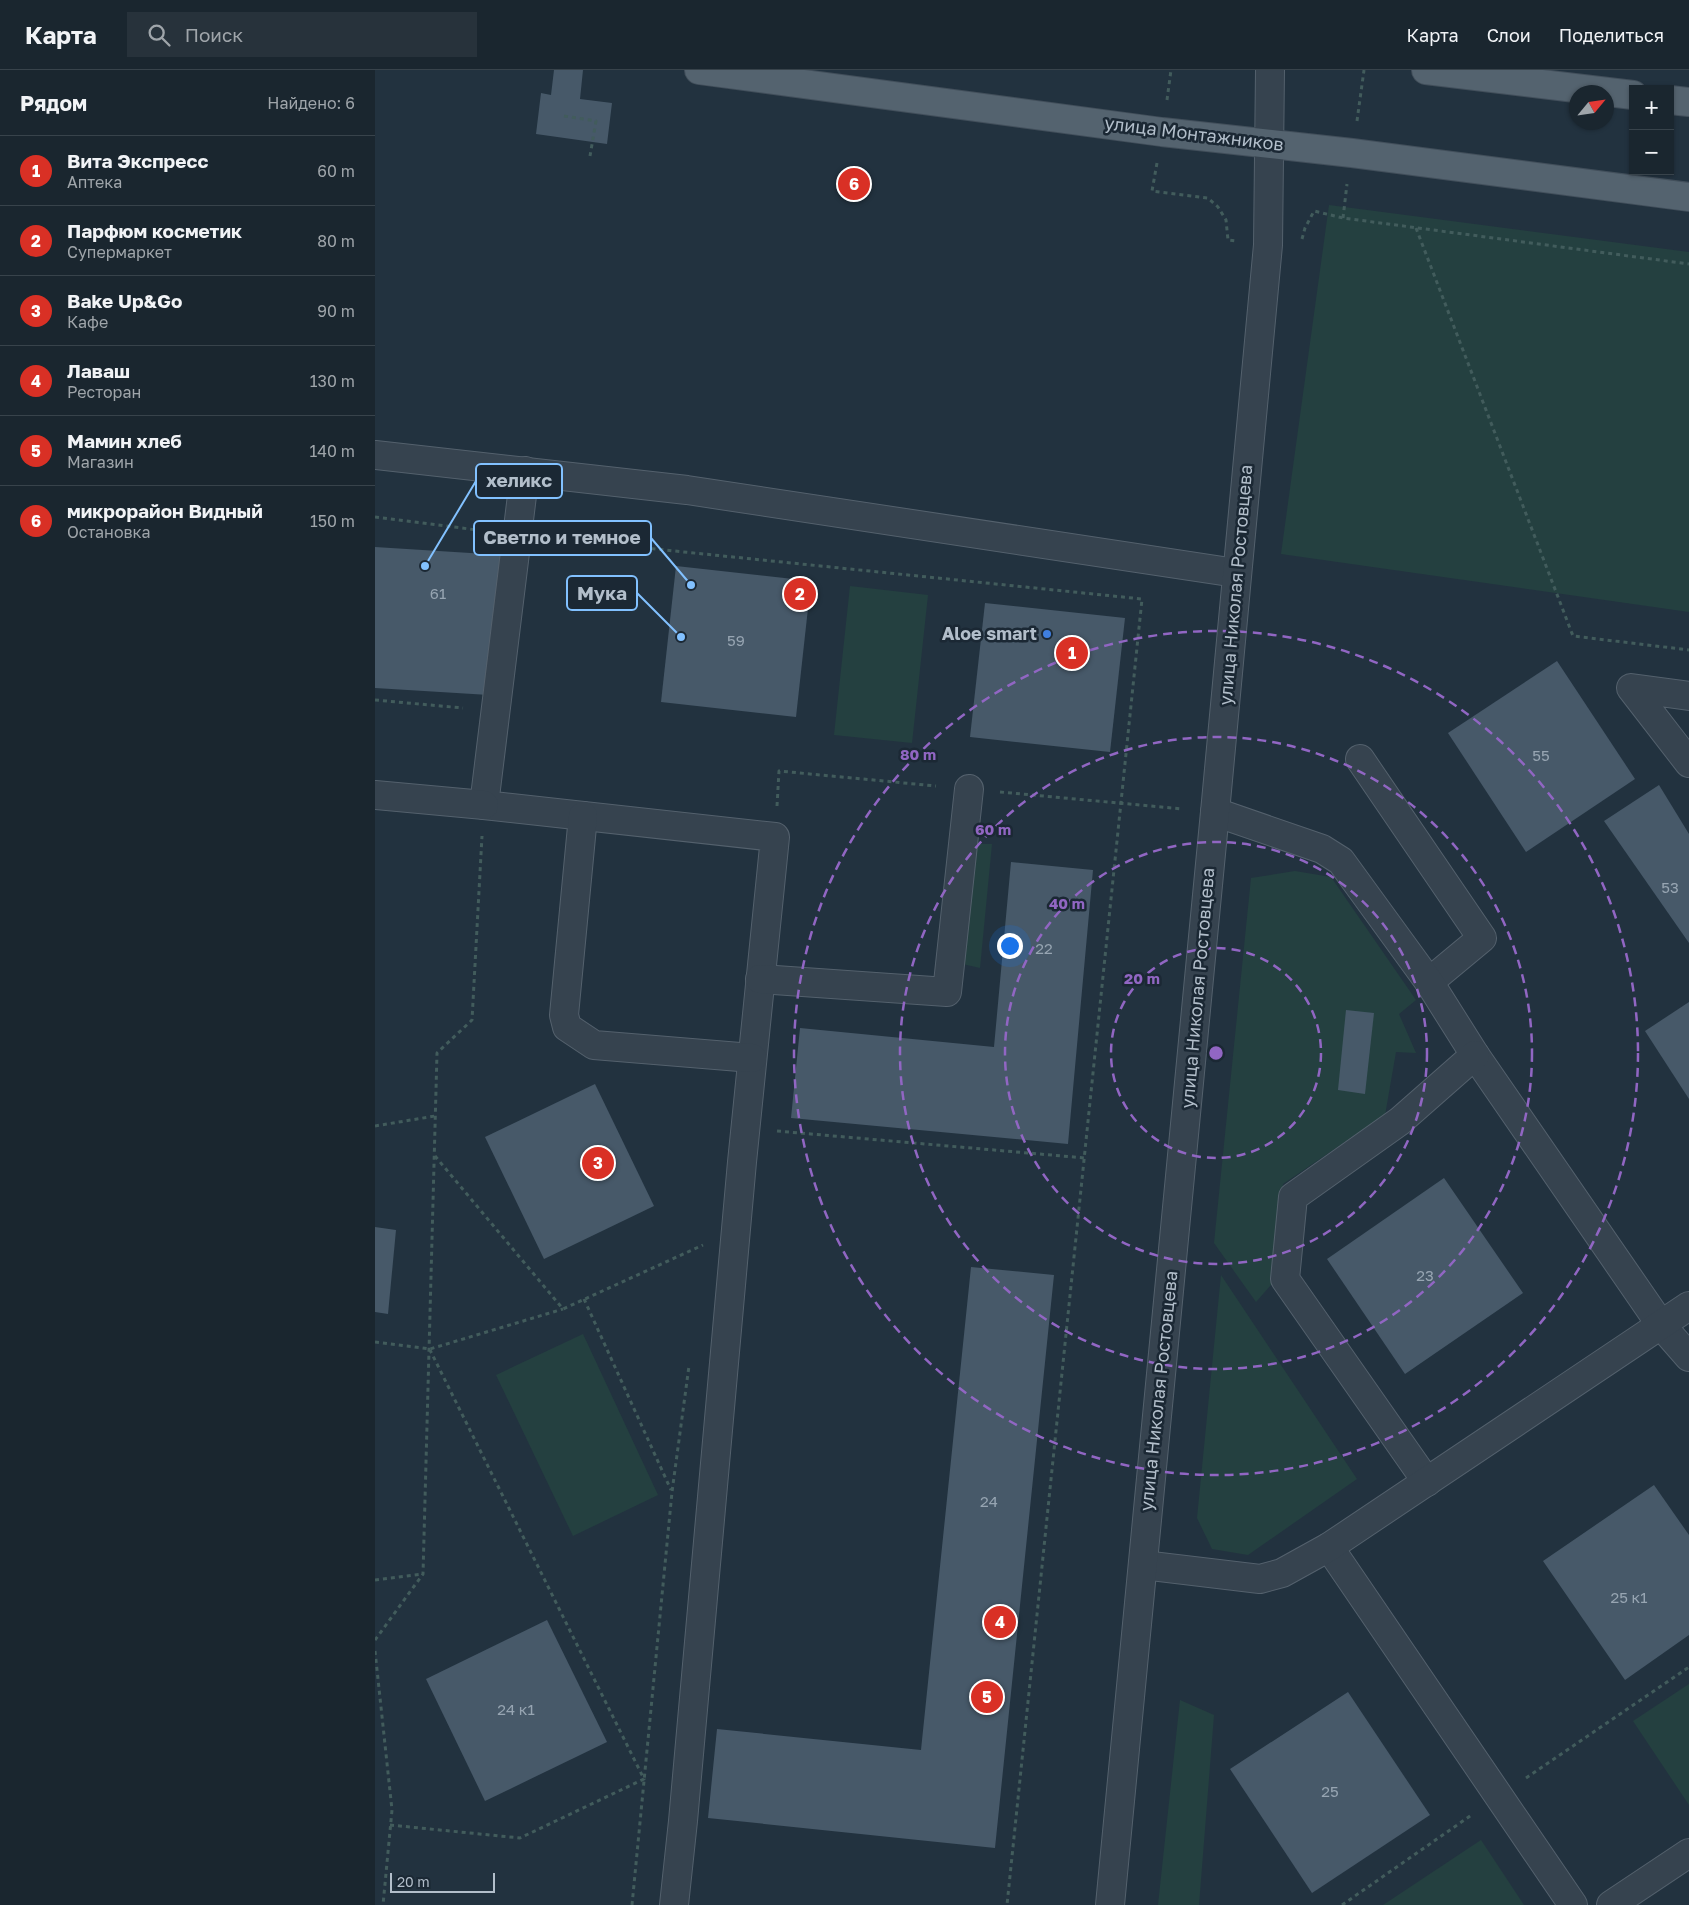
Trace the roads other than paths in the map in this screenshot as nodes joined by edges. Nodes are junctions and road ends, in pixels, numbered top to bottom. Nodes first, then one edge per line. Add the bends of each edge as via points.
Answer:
1 (699, 70) edge
2 (1270, 70) edge
3 (1425, 70) edge
4 (1629, 95) edge
5 (1674, 100) edge
6 (1689, 102) edge
7 (1269, 143) junction
8 (1689, 196) edge
9 (375, 455) edge
10 (525, 471) junction
11 (1236, 572) junction
12 (1689, 696) edge
13 (1360, 759) dead end
14 (1689, 763) edge
15 (969, 789) dead end
16 (375, 795) edge
17 (484, 805) junction
18 (1215, 812) junction
19 (583, 816) junction
20 (759, 979) junction
21 (1429, 982) junction
22 (1475, 1055) junction
23 (752, 1058) junction
24 (1689, 1306) edge
25 (1661, 1325) junction
26 (1689, 1357) edge
27 (1427, 1482) junction
28 (1329, 1547) junction
29 (1143, 1565) junction
30 (1689, 1853) edge
31 (674, 1905) edge
32 (1110, 1905) edge
33 (1573, 1905) edge
34 (1611, 1905) edge

1 - 7 main road, улица Монтажников via 1162,132
2 - 7 street, улица Николая Ростовцева
3 - 4 main road
5 - 6 main road
7 - 8 main road, улица Монтажников
7 - 11 street, улица Николая Ростовцева via 1268,245
9 - 10 street
10 - 11 street via 687,490
10 - 17 street
11 - 18 street, улица Николая Ростовцева
12 - 14 street via 1631,688
13 - 21 street via 1482,938
15 - 20 street via 947,992
16 - 17 street
17 - 19 street
18 - 21 street via 1322,849 1341,861
18 - 29 street, улица Николая Ростовцева
19 - 20 street via 775,836
19 - 23 street via 564,1015 567,1027 594,1044
20 - 23 street
21 - 22 street
22 - 25 street
22 - 27 street via 1400,1121 1293,1197 1285,1279
23 - 31 street
24 - 25 street
25 - 26 street
25 - 27 street
27 - 28 street
28 - 29 street via 1282,1573 1260,1579
28 - 33 street
29 - 32 street, улица Николая Ростовцева
30 - 34 street

